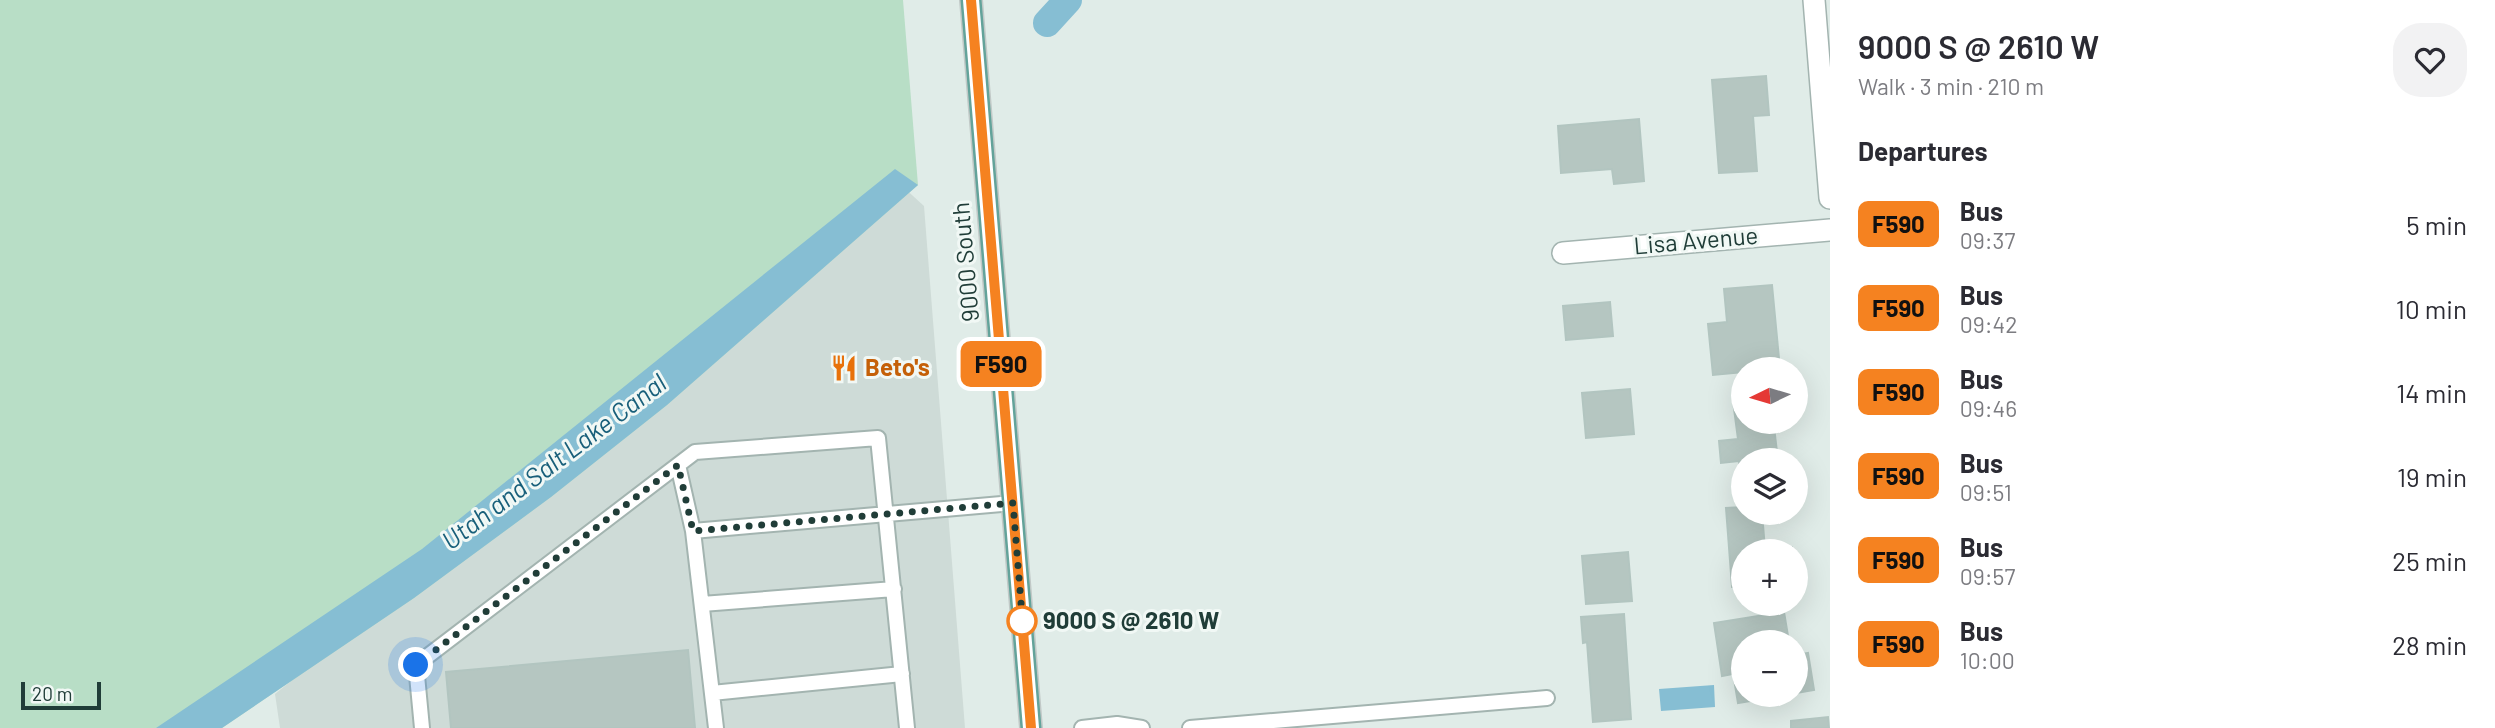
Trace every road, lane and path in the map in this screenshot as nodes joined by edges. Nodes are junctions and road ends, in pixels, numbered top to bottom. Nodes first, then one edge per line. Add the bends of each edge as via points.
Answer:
1 (971, 0) edge
2 (1814, 0) edge
3 (1830, 198) edge
4 (1830, 230) edge
5 (1563, 253) dead end
6 (678, 465) junction
7 (1013, 503) junction
8 (887, 513) junction
9 (693, 531) junction
10 (894, 589) junction
11 (702, 604) junction
12 (902, 674) junction
13 (712, 693) junction
14 (1547, 698) dead end
15 (422, 728) edge
16 (716, 728) edge
17 (907, 728) edge
18 (1031, 728) edge
19 (1082, 728) edge
20 (1142, 728) edge
21 (1190, 728) edge

1 - 7 main road, 9000 South
2 - 3 street
4 - 5 street, Lisa Avenue
6 - 8 lane via 695,452 878,438
6 - 9 lane
6 - 15 lane via 416,665
7 - 8 lane
7 - 18 main road, 9000 South
8 - 9 lane
8 - 10 lane
9 - 11 lane
10 - 11 lane
10 - 12 lane
11 - 13 lane
12 - 13 lane
12 - 17 lane
13 - 16 lane
14 - 21 lane
19 - 20 lane via 1118,724

